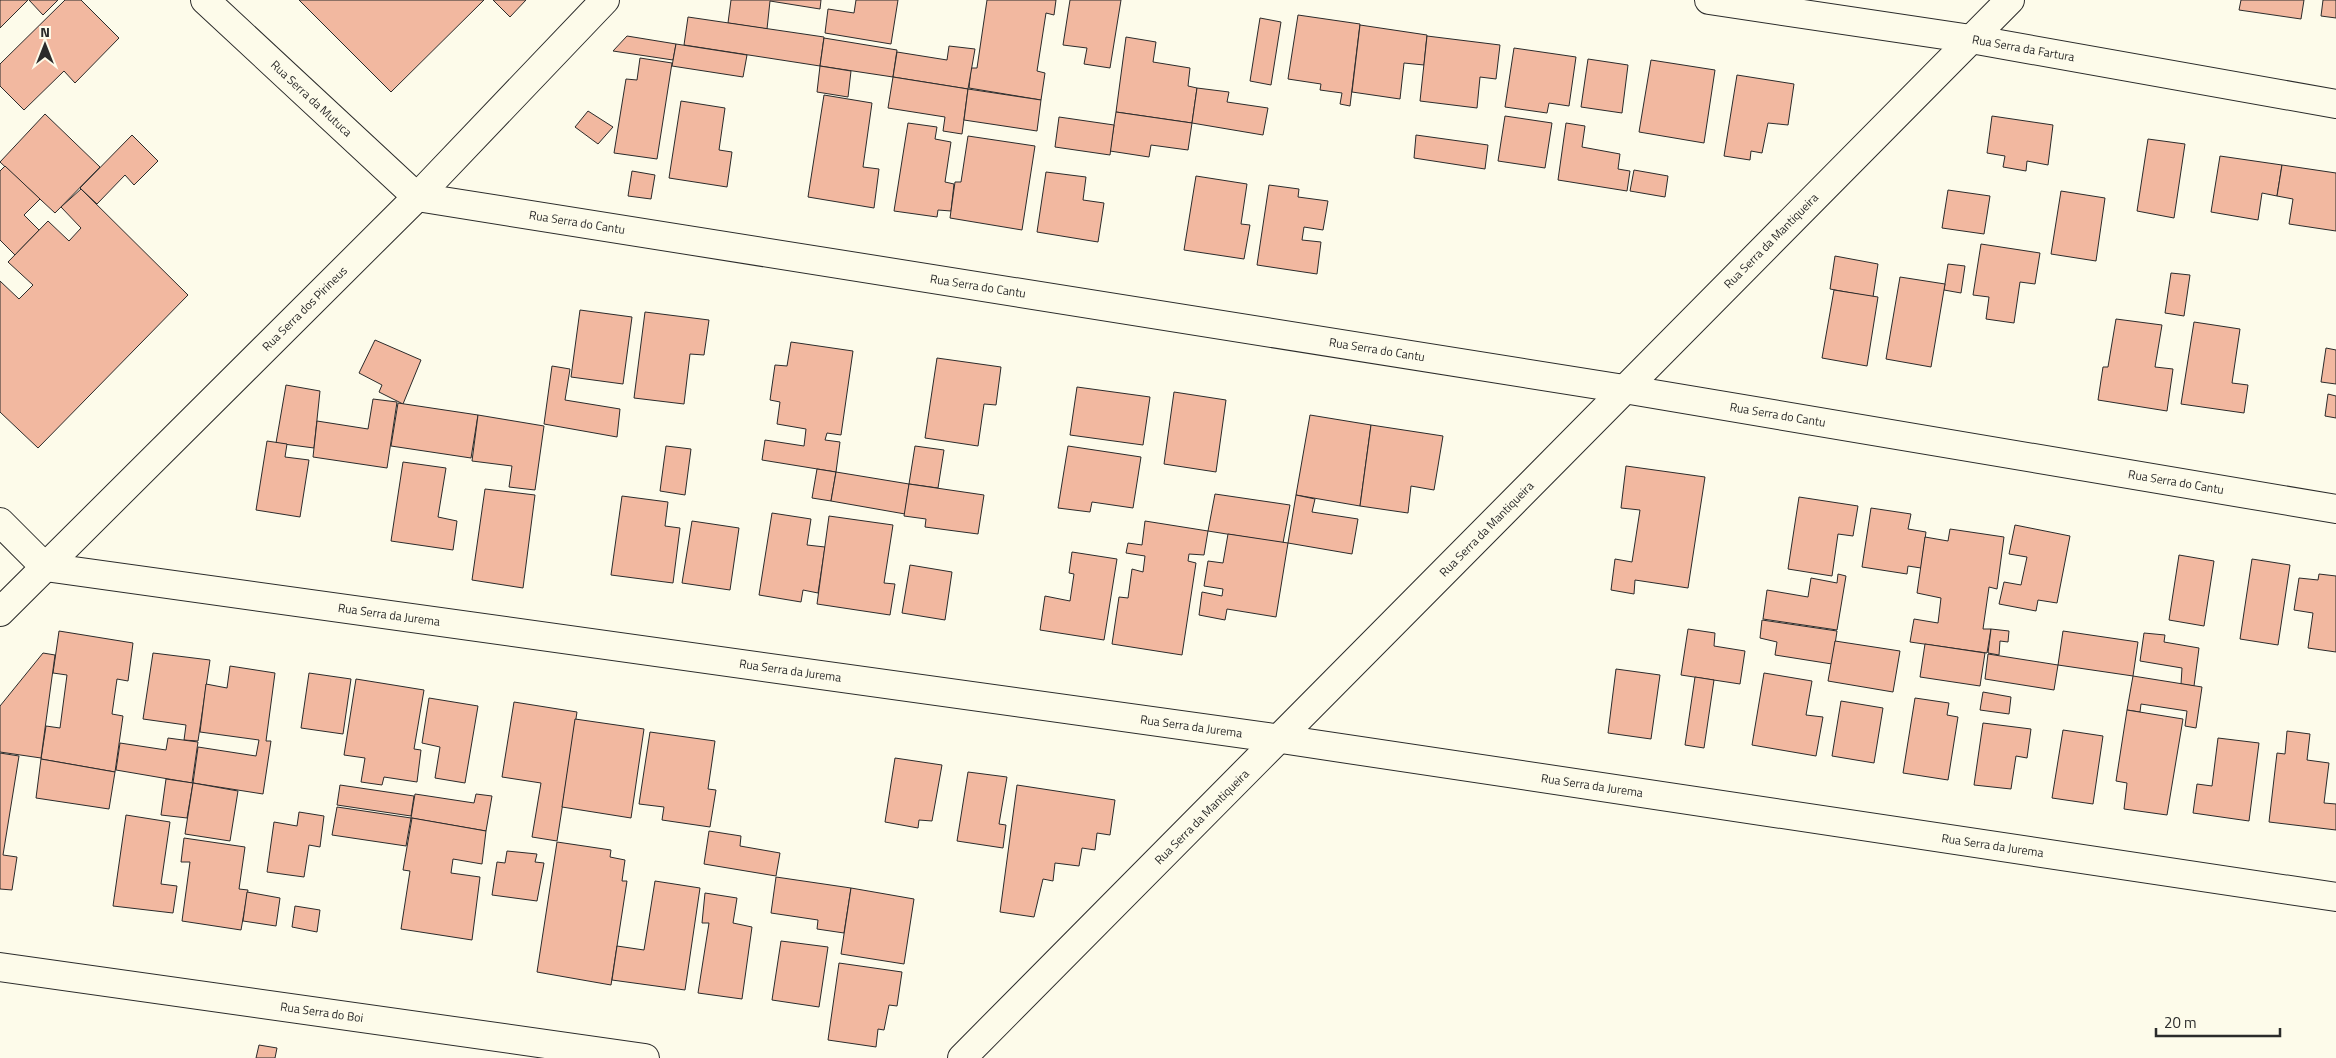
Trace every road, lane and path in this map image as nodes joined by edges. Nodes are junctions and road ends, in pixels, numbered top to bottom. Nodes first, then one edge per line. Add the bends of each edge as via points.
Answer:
1 (205, 0) edge
2 (605, 0) edge
3 (1709, 0) edge
4 (2010, 0) edge
5 (1971, 39) junction
6 (2336, 104) edge
7 (417, 197) junction
8 (1624, 389) junction
9 (2336, 509) edge
10 (0, 522) edge
11 (45, 567) junction
12 (0, 612) edge
13 (1281, 738) junction
14 (2336, 897) edge
15 (0, 967) edge
16 (645, 1058) edge
17 (962, 1058) edge

1 - 7 street, Rua Serra da Mutuca
2 - 7 street, Rua Serra dos Pirineus
3 - 5 street, Rua Serra da Fartura
4 - 5 street, Rua Serra da Mantiqueira
5 - 6 street, Rua Serra da Fartura
5 - 8 street, Rua Serra da Mantiqueira
7 - 8 street, Rua Serra do Cantu
7 - 11 street, Rua Serra dos Pirineus
8 - 9 street, Rua Serra do Cantu
8 - 13 street, Rua Serra da Mantiqueira
10 - 11 street
11 - 12 street, Rua Serra dos Pirineus
11 - 13 street, Rua Serra da Jurema
13 - 14 street, Rua Serra da Jurema
13 - 17 street, Rua Serra da Mantiqueira
15 - 16 street, Rua Serra do Boi

